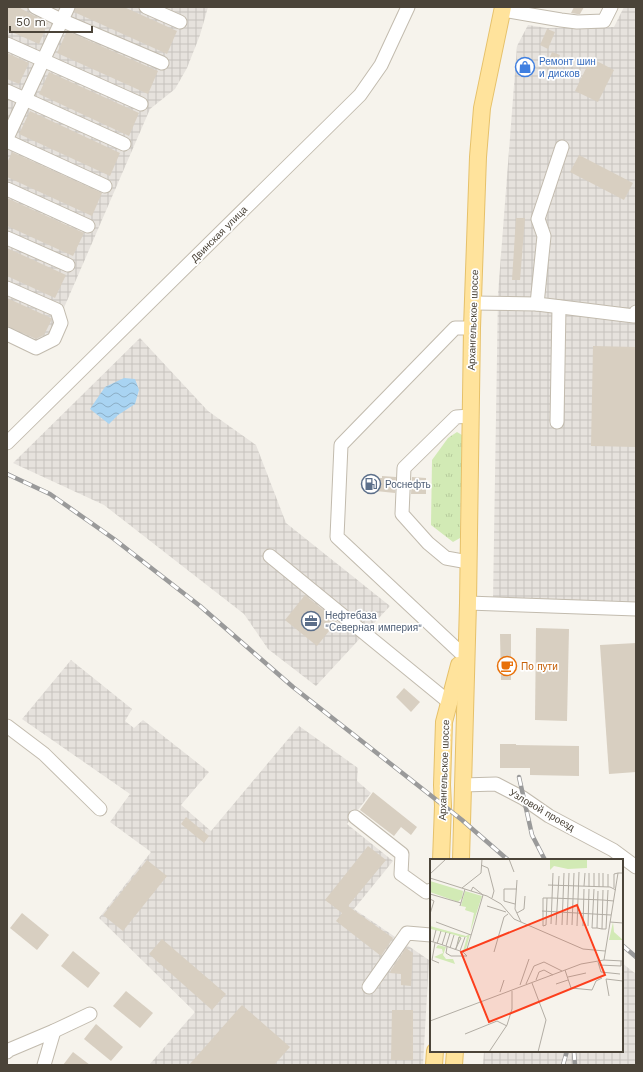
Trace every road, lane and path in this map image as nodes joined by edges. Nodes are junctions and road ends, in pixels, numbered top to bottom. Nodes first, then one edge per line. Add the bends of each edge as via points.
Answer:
1 (35, 7) edge
2 (68, 7) edge
3 (146, 7) edge
4 (408, 7) edge
5 (611, 7) edge
6 (502, 9) edge
7 (540, 11) edge
8 (61, 20) junction
9 (180, 22) dead end
10 (7, 44) edge
11 (43, 61) junction
12 (162, 63) dead end
13 (7, 91) edge
14 (25, 99) junction
15 (141, 104) dead end
16 (7, 140) edge
17 (124, 144) dead end
18 (562, 147) dead end
19 (105, 186) dead end
20 (7, 189) edge
21 (88, 226) dead end
22 (7, 238) edge
23 (68, 265) dead end
24 (7, 288) edge
25 (473, 303) junction
26 (537, 304) junction
27 (559, 307) junction
28 (636, 312) edge
29 (472, 328) junction
30 (7, 334) edge
31 (470, 416) junction
32 (557, 422) dead end
33 (7, 443) edge
34 (270, 556) dead end
35 (468, 562) junction
36 (468, 603) junction
37 (636, 609) edge
38 (467, 635) junction
39 (462, 654) junction
40 (448, 707) junction
41 (464, 713) junction
42 (7, 726) edge
43 (442, 785) junction
44 (463, 786) junction
45 (100, 808) dead end
46 (355, 817) dead end
47 (441, 859) edge
48 (460, 859) edge
49 (636, 867) edge
50 (430, 890) edge
51 (430, 935) edge
52 (369, 987) dead end
53 (90, 1014) dead end
54 (54, 1031) junction
55 (8, 1049) edge
56 (435, 1052) edge
57 (455, 1052) edge
58 (44, 1065) edge
59 (434, 1065) edge
60 (454, 1065) edge

1 - 8 street
2 - 8 street
3 - 9 street
4 - 33 street, Двинская улица via 381,65 360,94
5 - 7 street via 604,20 577,22 561,20
6 - 7 street
6 - 25 main road, Архангельское шоссе via 482,115
8 - 11 street
8 - 12 street
10 - 11 street
11 - 14 street
11 - 15 street
13 - 14 street
14 - 16 street
14 - 17 street
16 - 19 street
18 - 26 street via 538,219 544,236
20 - 21 street
22 - 23 street
24 - 30 street via 57,310 61,323 54,339 36,348
25 - 26 street
25 - 29 main road, Архангельское шоссе
26 - 27 street
27 - 28 street via 634,316
27 - 32 street
29 - 31 main road, Архангельское шоссе
29 - 39 street via 455,328 341,445 337,537
31 - 35 main road, Архангельское шоссе
31 - 35 street via 456,417 404,468 402,514 428,543 446,558
34 - 40 street
35 - 36 main road, Архангельское шоссе
36 - 37 street
36 - 38 main road, Архангельское шоссе
38 - 39 main road, Архангельское шоссе
38 - 41 main road, Архангельское шоссе
39 - 40 main road, Архангельское шоссе
40 - 41 main road
40 - 43 main road, Архангельское шоссе via 444,722
41 - 44 main road, Архангельское шоссе
42 - 45 street via 44,754
43 - 44 main road
43 - 47 main road, Архангельское шоссе
44 - 48 main road, Архангельское шоссе
44 - 49 street, Узловой проезд via 496,784 523,798 548,816 614,850
46 - 50 street via 402,854 401,874 426,892
51 - 52 street via 407,933
53 - 54 street
54 - 55 street
54 - 58 street
56 - 59 main road
57 - 60 main road

